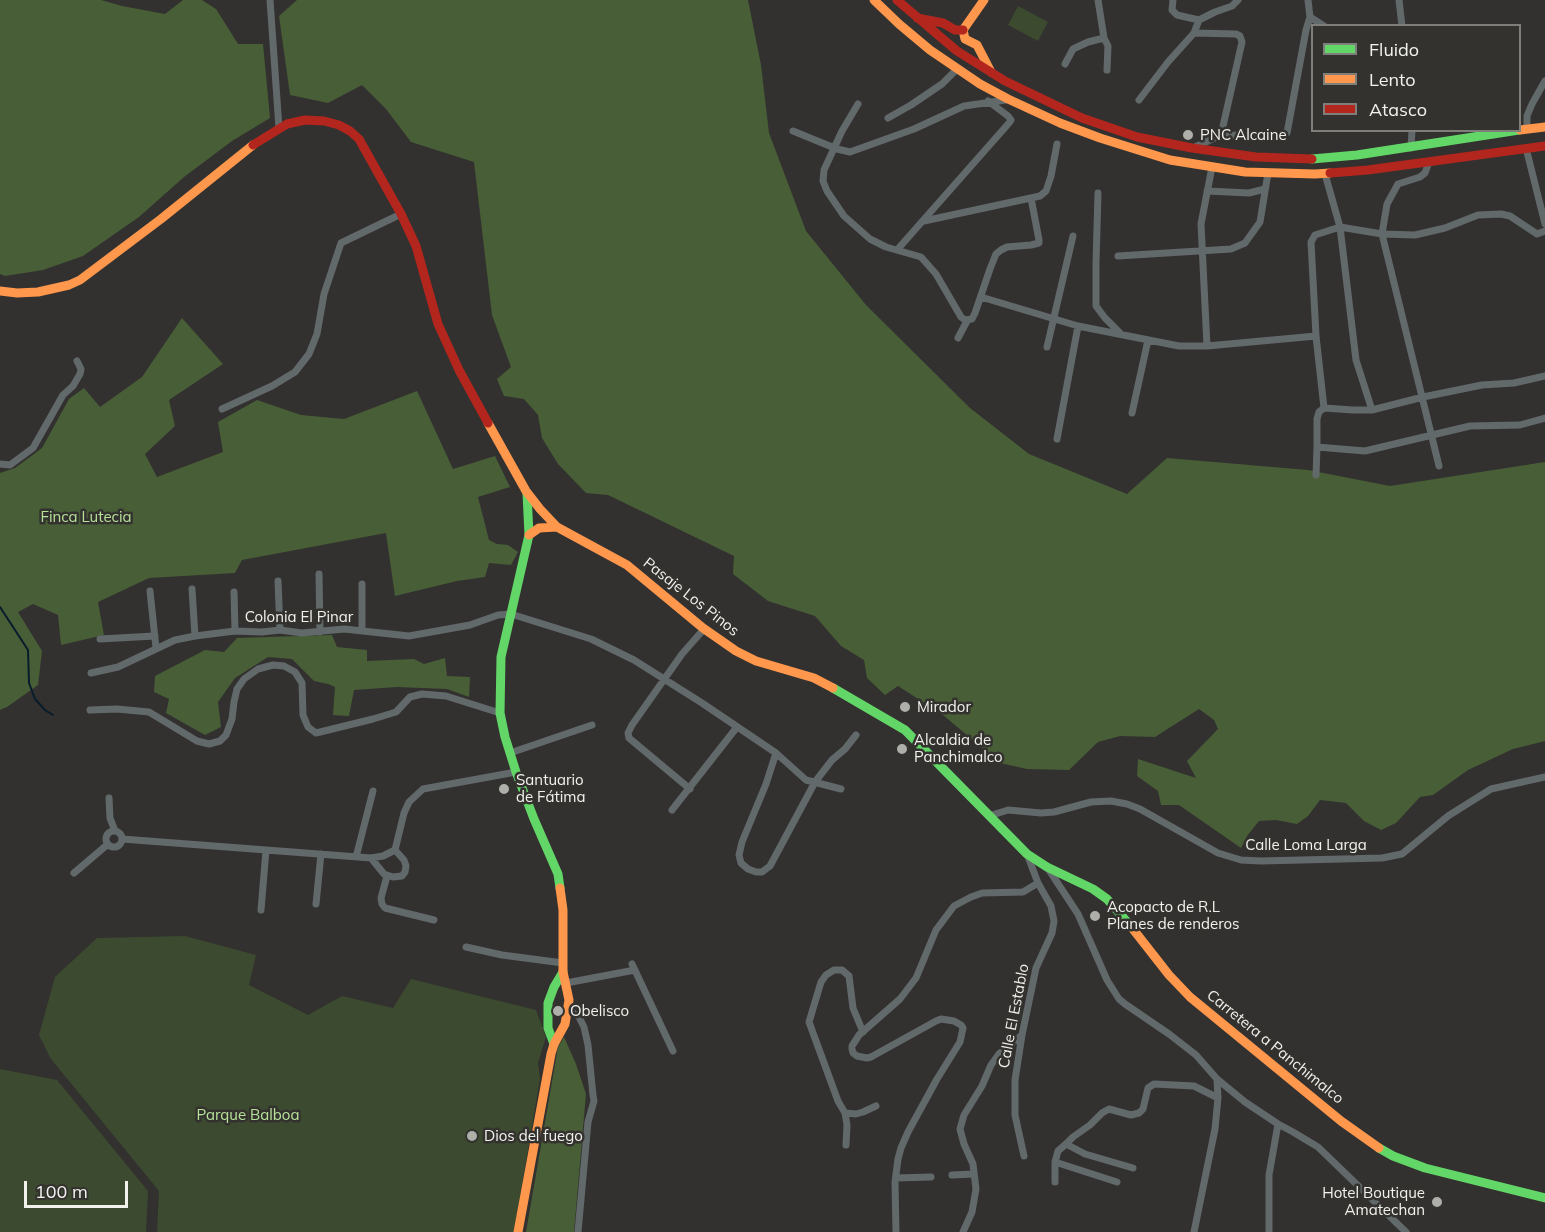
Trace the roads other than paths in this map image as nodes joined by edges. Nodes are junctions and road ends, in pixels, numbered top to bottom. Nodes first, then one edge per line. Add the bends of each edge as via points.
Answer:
1 (270, 0) edge
2 (874, 0) edge
3 (897, 0) edge
4 (984, 0) edge
5 (1098, 0) edge
6 (1173, 0) edge
7 (1238, 0) edge
8 (1308, 0) edge
9 (1399, 0) edge
10 (1310, 17) junction
11 (916, 18) junction
12 (1199, 20) junction
13 (1321, 24) edge
14 (1402, 24) edge
15 (963, 30) junction
16 (1194, 33) junction
17 (1104, 39) junction
18 (1065, 64) dead end
19 (957, 69) junction
20 (1107, 70) dead end
21 (991, 72) junction
22 (1545, 81) edge
23 (1008, 99) junction
24 (1139, 100) dead end
25 (988, 101) junction
26 (858, 104) dead end
27 (888, 118) dead end
28 (1545, 127) edge
29 (279, 128) junction
30 (1522, 130) edge
31 (793, 131) dead end
32 (1412, 132) edge
33 (1510, 132) edge
34 (1221, 135) junction
35 (1057, 144) dead end
36 (1545, 146) edge
37 (834, 148) junction
38 (1192, 148) junction
39 (1411, 148) junction
40 (1526, 148) junction
41 (1429, 161) junction
42 (1212, 167) junction
43 (1268, 173) junction
44 (1326, 174) junction
45 (1265, 189) junction
46 (1207, 191) junction
47 (1098, 193) dead end
48 (1031, 198) junction
49 (401, 214) junction
50 (924, 222) junction
51 (1545, 224) edge
52 (1340, 227) junction
53 (1545, 231) edge
54 (1382, 234) junction
55 (1073, 236) dead end
56 (897, 250) junction
57 (1203, 251) junction
58 (1118, 256) dead end
59 (0, 291) edge
60 (981, 297) junction
61 (1053, 320) junction
62 (967, 321) junction
63 (1078, 326) junction
64 (1120, 333) junction
65 (1316, 336) junction
66 (958, 338) dead end
67 (1148, 340) junction
68 (1207, 346) junction
69 (1047, 347) dead end
70 (77, 361) dead end
71 (1545, 376) edge
72 (1423, 397) junction
73 (1324, 408) junction
74 (222, 409) dead end
75 (1372, 410) junction
76 (1132, 414) dead end
77 (1545, 418) edge
78 (1431, 436) junction
79 (1057, 439) dead end
80 (1317, 447) junction
81 (0, 464) edge
82 (1439, 466) dead end
83 (1316, 475) dead end
84 (526, 491) junction
85 (556, 527) junction
86 (529, 535) junction
87 (318, 574) dead end
88 (278, 581) dead end
89 (362, 584) dead end
90 (192, 589) dead end
91 (150, 591) dead end
92 (234, 592) dead end
93 (511, 615) junction
94 (704, 629) junction
95 (280, 630) junction
96 (362, 630) junction
97 (235, 631) junction
98 (320, 632) junction
99 (155, 636) junction
100 (195, 636) junction
101 (99, 639) dead end
102 (156, 648) junction
103 (91, 673) dead end
104 (664, 679) junction
105 (90, 710) dead end
106 (500, 713) junction
107 (592, 725) dead end
108 (737, 727) junction
109 (856, 735) dead end
110 (510, 753) junction
111 (776, 753) junction
112 (516, 772) junction
113 (1545, 777) edge
114 (815, 782) junction
115 (690, 789) junction
116 (841, 789) dead end
117 (374, 791) dead end
118 (109, 798) dead end
119 (672, 810) dead end
120 (989, 816) junction
121 (115, 831) junction
122 (122, 839) junction
123 (108, 844) junction
124 (266, 849) junction
125 (395, 850) junction
126 (321, 854) junction
127 (1027, 854) junction
128 (356, 857) junction
129 (371, 858) junction
130 (74, 873) dead end
131 (387, 876) junction
132 (1061, 879) junction
133 (1038, 883) junction
134 (316, 904) dead end
135 (261, 910) dead end
136 (434, 920) dead end
137 (466, 947) dead end
138 (563, 968) junction
139 (566, 983) junction
140 (568, 1009) junction
141 (863, 1032) junction
142 (1022, 1035) junction
143 (554, 1044) junction
144 (672, 1051) dead end
145 (1217, 1079) junction
146 (1218, 1098) junction
147 (876, 1106) dead end
148 (845, 1113) junction
149 (1278, 1124) junction
150 (1066, 1144) junction
151 (846, 1145) dead end
152 (1024, 1156) dead end
153 (1055, 1162) junction
154 (1133, 1168) dead end
155 (974, 1174) junction
156 (952, 1175) dead end
157 (930, 1177) dead end
158 (896, 1178) junction
159 (1055, 1182) dead end
160 (1117, 1182) dead end
161 (1545, 1198) edge
162 (518, 1232) edge
163 (578, 1232) edge
164 (896, 1232) edge
165 (963, 1232) edge
166 (1194, 1232) edge
167 (1269, 1232) edge
168 (1406, 1232) edge

1 - 29 street
2 - 19 main road
3 - 11 main road
4 - 15 main road
5 - 17 street
6 - 12 street via 1172,10 1177,15
7 - 12 street
8 - 10 street
9 - 14 street
10 - 13 street
10 - 34 street via 1287,132 1278,136
11 - 15 main road
11 - 21 main road
12 - 16 street
15 - 21 main road via 965,39 977,45
16 - 24 street
16 - 34 street via 1236,34 1242,42
17 - 18 street via 1078,46
17 - 20 street via 1108,46
19 - 23 main road
19 - 27 street via 942,84
21 - 38 main road via 1082,118 1137,137
22 - 30 street
23 - 25 street
23 - 42 main road via 1110,141 1170,160
25 - 37 street via 964,106 850,152
25 - 50 street via 1011,120
26 - 37 street
28 - 30 main road
29 - 49 main road via 311,120 350,131 366,150
29 - 59 main road via 80,280 38,292
31 - 37 street
32 - 39 street
33 - 39 main road
34 - 38 street
35 - 48 street via 1046,191
36 - 40 main road
37 - 56 street via 824,170 827,191 844,216 870,239
38 - 39 main road via 1256,157 1312,159
40 - 41 main road
40 - 51 street
41 - 44 main road
41 - 54 street via 1420,177 1398,184 1387,204
42 - 43 main road
42 - 46 street
43 - 44 main road
43 - 45 street
44 - 52 street
45 - 46 street
45 - 57 street via 1260,222 1245,243 1231,249
46 - 57 street via 1201,224
47 - 64 street via 1096,306
48 - 50 street
48 - 60 street via 1039,243 1000,250
49 - 74 street via 341,243 309,354 295,372
49 - 84 main road via 416,246 441,334
50 - 56 street
52 - 54 street
52 - 65 street via 1315,236 1311,242
52 - 75 street via 1356,360
53 - 54 street via 1537,234 1501,214 1478,215 1414,235
54 - 72 street
55 - 61 street
56 - 62 street via 921,257
57 - 58 street
57 - 68 street
60 - 61 street
60 - 62 street via 972,319
61 - 63 street
61 - 69 street
62 - 66 street
63 - 64 street
63 - 79 street
64 - 67 street
65 - 68 street
65 - 73 street
67 - 68 street
67 - 76 street
70 - 81 street via 80,374 63,395 33,448 10,465
71 - 72 street
72 - 75 street
72 - 78 street
73 - 75 street
73 - 80 street via 1317,419
77 - 78 street via 1520,425 1470,426
78 - 80 street via 1365,451
78 - 82 street
80 - 83 street
84 - 85 main road, Pasaje Los Pinos
84 - 86 main road
85 - 86 main road via 539,528
85 - 94 main road, Pasaje Los Pinos via 627,565
86 - 93 main road
87 - 98 street
88 - 95 street
89 - 96 street
90 - 100 street
91 - 99 street
92 - 97 street
93 - 96 street, Colonia El Pinar via 409,636
93 - 104 street via 591,639
93 - 106 main road via 501,657
94 - 104 street
94 - 120 main road, Pasaje Los Pinos via 750,659 814,678 898,725
95 - 97 street, Colonia El Pinar
95 - 98 street, Colonia El Pinar
96 - 98 street, Colonia El Pinar
97 - 100 street, Colonia El Pinar
99 - 101 street
99 - 102 street
100 - 102 street, Colonia El Pinar
102 - 103 street, Colonia El Pinar via 118,667
104 - 108 street
104 - 115 street via 632,725 628,738
105 - 106 street via 149,712 209,744 226,735 237,690 244,679 273,665 295,672 302,683 303,715 316,733 396,712 410,697 422,694 446,696
106 - 110 main road
107 - 110 street
108 - 111 street
108 - 115 street
109 - 114 street
110 - 112 main road
111 - 114 street via 807,780
111 - 114 street via 742,842 739,855 748,869 762,872 770,866
112 - 125 street via 423,789 406,808
112 - 138 main road via 558,874 563,910
113 - 120 street, Calle Loma Larga via 1491,789 1448,816 1402,854 1382,858 1241,860 1218,853 1140,809 1111,801 1048,813 1008,810
114 - 116 street
115 - 119 street
117 - 128 street
118 - 121 street
120 - 127 main road, Pasaje Los Pinos
121 - 122 street
121 - 123 street via 108,833
122 - 123 street via 114,847
122 - 124 street
123 - 130 street
124 - 126 street
124 - 135 street
125 - 129 street
125 - 131 street via 404,860 405,872 398,877
126 - 128 street
126 - 134 street
127 - 132 main road, Carretera a Panchimalco
127 - 133 street, Calle El Establo
128 - 129 street
129 - 131 street
131 - 136 street via 381,898 385,908
132 - 145 street via 1119,999 1196,1055
132 - 161 main road, Carretera a Panchimalco via 1093,889 1107,899 1190,996 1379,1148 1425,1168
133 - 141 street via 1023,892 982,893 954,906 936,930 916,978 900,999
133 - 142 street, Calle El Establo via 1051,906 1054,921 1035,968
137 - 138 street
138 - 139 main road
138 - 143 main road via 548,1003 548,1028
139 - 140 main road
139 - 144 street via 634,967
140 - 143 main road
140 - 163 street via 579,1017 584,1028 594,1095
141 - 148 street via 853,1008 849,976 834,970 821,982 809,1022
141 - 158 street via 852,1049 857,1056 867,1058 941,1019 962,1024 963,1028 960,1042 908,1132
142 - 152 street, Calle El Establo via 1015,1080 1015,1114
142 - 155 street via 991,1065 964,1116 960,1129
143 - 162 main road
145 - 146 street
145 - 149 street
146 - 150 street via 1194,1086 1154,1084 1148,1088 1139,1113 1131,1115 1108,1109
146 - 166 street
147 - 148 street via 856,1114
148 - 151 street
149 - 167 street via 1269,1175
149 - 168 street via 1318,1148
150 - 153 street via 1058,1151
150 - 154 street via 1084,1154
153 - 159 street
153 - 160 street
155 - 156 street
155 - 165 street via 972,1212
157 - 158 street
158 - 164 street

